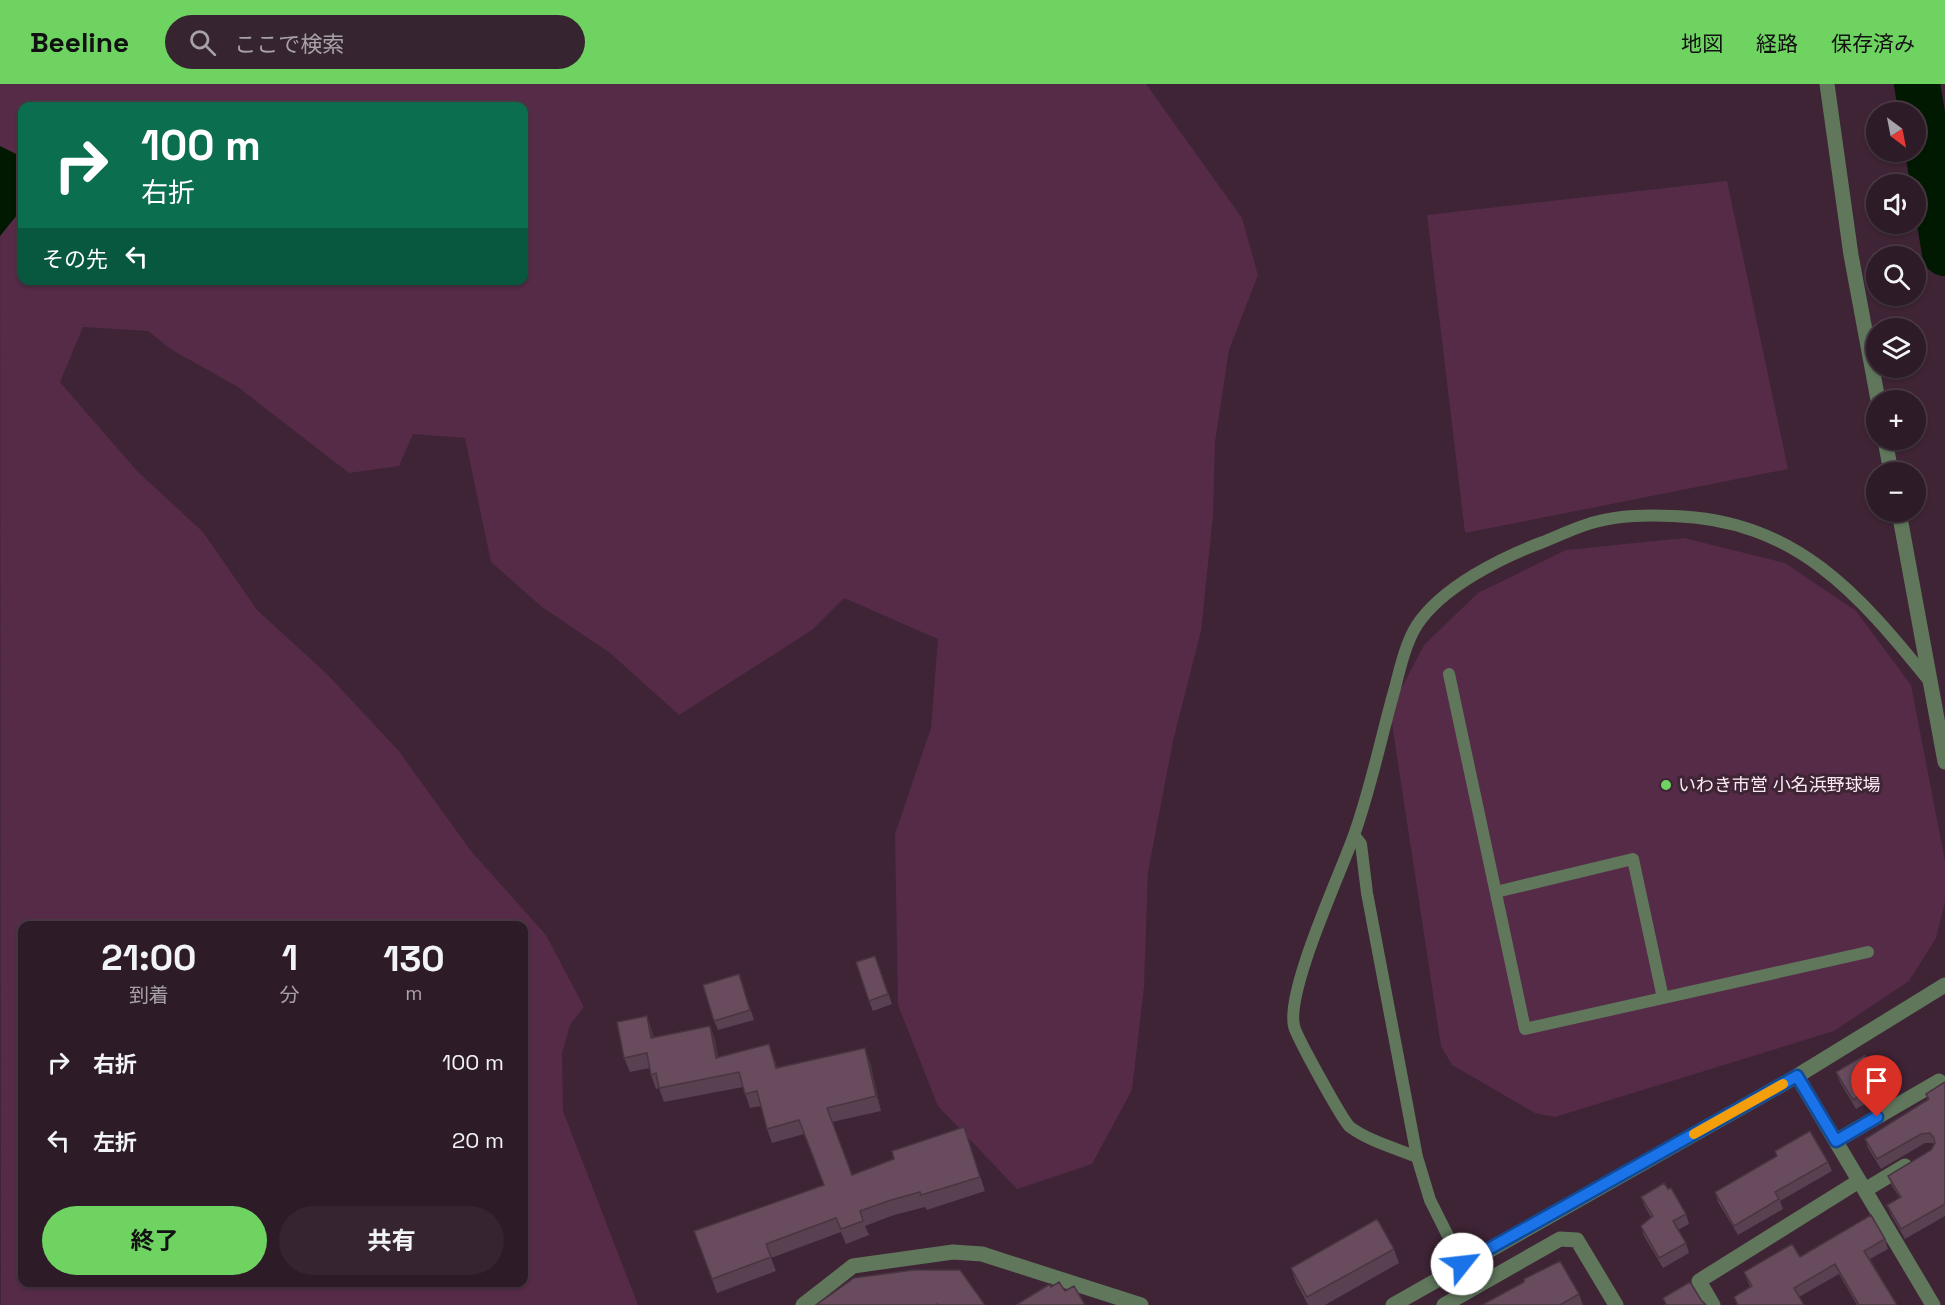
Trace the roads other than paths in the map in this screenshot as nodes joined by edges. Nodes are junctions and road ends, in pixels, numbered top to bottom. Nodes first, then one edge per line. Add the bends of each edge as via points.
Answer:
1 (1827, 84) edge
2 (1876, 390) edge
3 (1901, 522) edge
4 (1449, 674) dead end
5 (1930, 683) junction
6 (1945, 762) edge
7 (1354, 835) junction
8 (1496, 892) junction
9 (1868, 952) dead end
10 (1945, 985) edge
11 (1663, 998) junction
12 (1797, 1076) junction
13 (1939, 1081) dead end
14 (1836, 1141) junction
15 (1417, 1157) junction
16 (1920, 1157) edge
17 (1862, 1185) junction
18 (1462, 1264) junction
19 (803, 1305) edge
20 (1141, 1305) edge
21 (1393, 1305) edge
22 (1444, 1305) edge
23 (1616, 1305) edge
24 (1713, 1305) edge
25 (1933, 1305) edge

1 - 2 street via 1851,255
3 - 5 street
4 - 8 lane
5 - 6 street
5 - 7 lane via 1864,605 1797,550 1718,519 1639,515 1595,522 1509,555 1440,601 1417,625 1401,664
7 - 15 lane via 1362,844
7 - 15 lane via 1299,980 1292,1018 1294,1030 1347,1125
8 - 11 lane via 1525,1029
8 - 11 lane via 1633,859
9 - 11 lane
10 - 12 street
12 - 14 street
12 - 18 street
13 - 14 street
14 - 17 street
15 - 18 lane via 1430,1200
16 - 17 street
17 - 24 street via 1699,1281
17 - 25 street
18 - 21 street
19 - 20 street via 853,1266 953,1252 982,1254
22 - 23 street via 1560,1239 1577,1240

